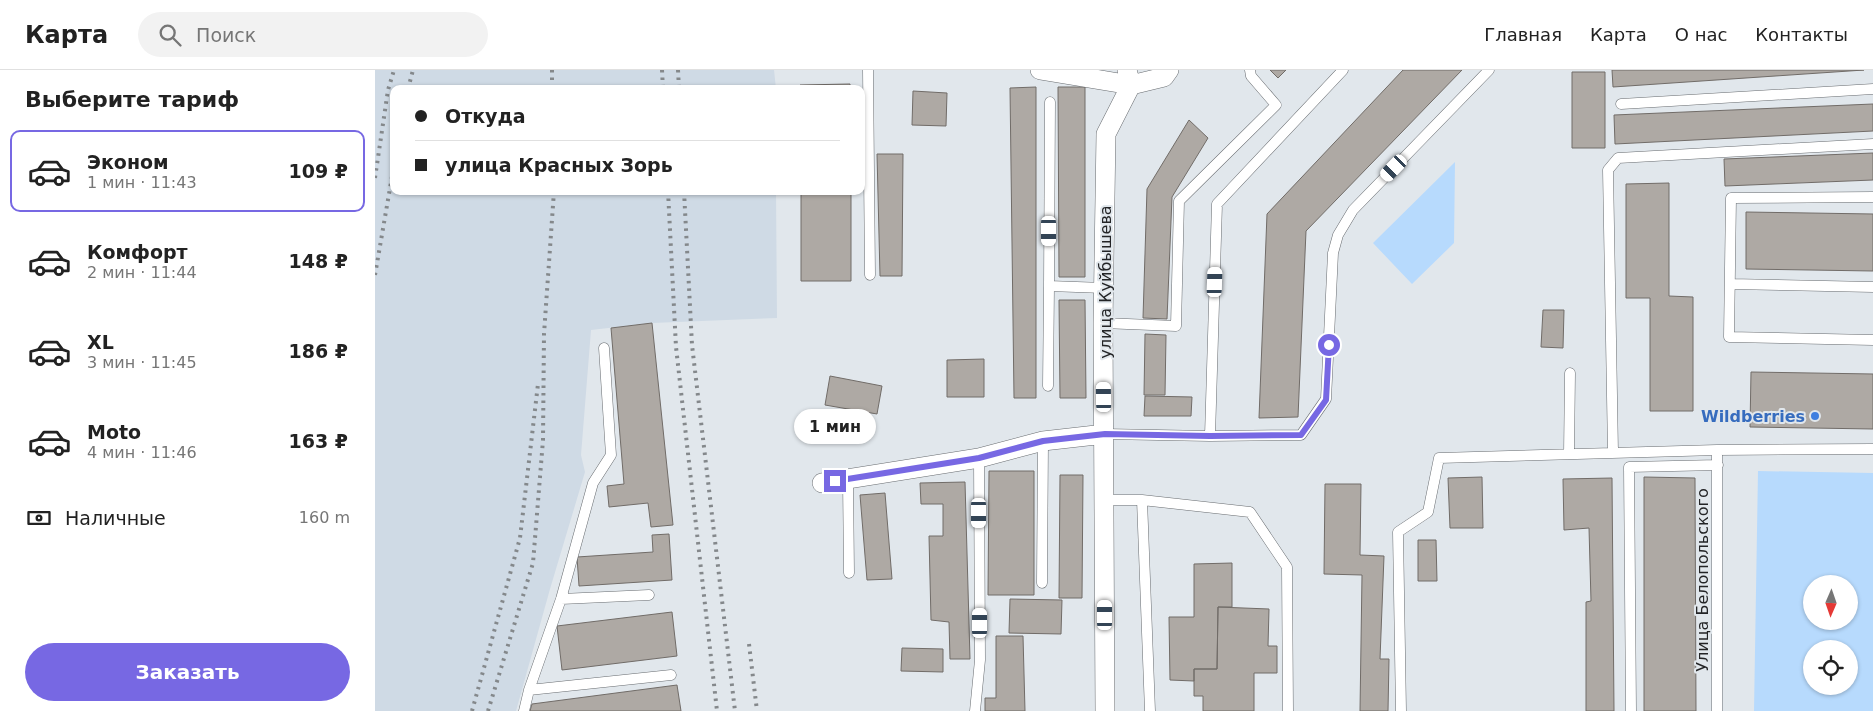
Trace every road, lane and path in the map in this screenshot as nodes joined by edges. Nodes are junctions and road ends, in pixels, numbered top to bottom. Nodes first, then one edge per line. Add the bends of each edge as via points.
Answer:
1 (868, 70) edge
2 (1040, 70) edge
3 (1169, 70) edge
4 (1250, 70) edge
5 (1343, 70) edge
6 (1489, 70) edge
7 (1129, 77) edge
8 (1873, 89) edge
9 (1050, 102) dead end
10 (1621, 104) dead end
11 (1873, 144) edge
12 (1873, 197) edge
13 (870, 275) dead end
14 (1731, 284) junction
15 (1049, 286) junction
16 (1873, 287) edge
17 (1104, 288) junction
18 (1103, 323) junction
19 (1873, 340) edge
20 (604, 348) dead end
21 (1570, 373) dead end
22 (1048, 386) dead end
23 (1105, 434) junction
24 (1210, 436) junction
25 (1043, 441) junction
26 (1873, 449) edge
27 (1717, 450) junction
28 (1613, 452) junction
29 (1569, 454) junction
30 (979, 458) junction
31 (1717, 465) junction
32 (848, 480) junction
33 (822, 483) dead end
34 (1105, 500) junction
35 (1142, 500) junction
36 (849, 573) dead end
37 (1042, 583) dead end
38 (649, 595) dead end
39 (561, 599) junction
40 (671, 675) dead end
41 (529, 690) junction
42 (525, 711) edge
43 (975, 711) edge
44 (1105, 711) edge
45 (1150, 711) edge
46 (1288, 711) edge
47 (1401, 711) edge
48 (1631, 711) edge
49 (1717, 711) edge

1 - 13 lane
2 - 7 street
3 - 7 street via 1163,77
4 - 18 lane via 1251,76 1276,104 1179,201 1177,326
5 - 24 lane via 1217,204
6 - 24 lane via 1353,210 1338,235 1333,253 1326,400 1301,435
7 - 17 street, улица Куйбышева via 1106,134
8 - 10 lane
9 - 15 lane
11 - 28 lane via 1618,158 1608,170
12 - 14 lane via 1731,198
14 - 16 lane
14 - 19 lane via 1729,337
15 - 17 lane
15 - 22 lane
17 - 18 street, улица Куйбышева
18 - 23 street, улица Куйбышева
20 - 39 lane via 611,455 593,483
21 - 29 lane
23 - 24 lane
23 - 25 street
23 - 34 street, улица Куйбышева
25 - 30 street
25 - 37 lane
26 - 27 lane
27 - 28 lane
27 - 31 lane, Улица Белопольского
28 - 29 lane
29 - 47 lane via 1439,458 1428,512 1398,532
30 - 32 street
30 - 43 lane via 980,660
31 - 48 lane via 1629,467
31 - 49 lane, Улица Белопольского
32 - 33 street
32 - 36 lane
34 - 35 lane
34 - 44 street, улица Куйбышева
35 - 45 lane
35 - 46 lane via 1250,512 1287,567
38 - 39 lane
39 - 41 lane
40 - 41 lane
41 - 42 lane

